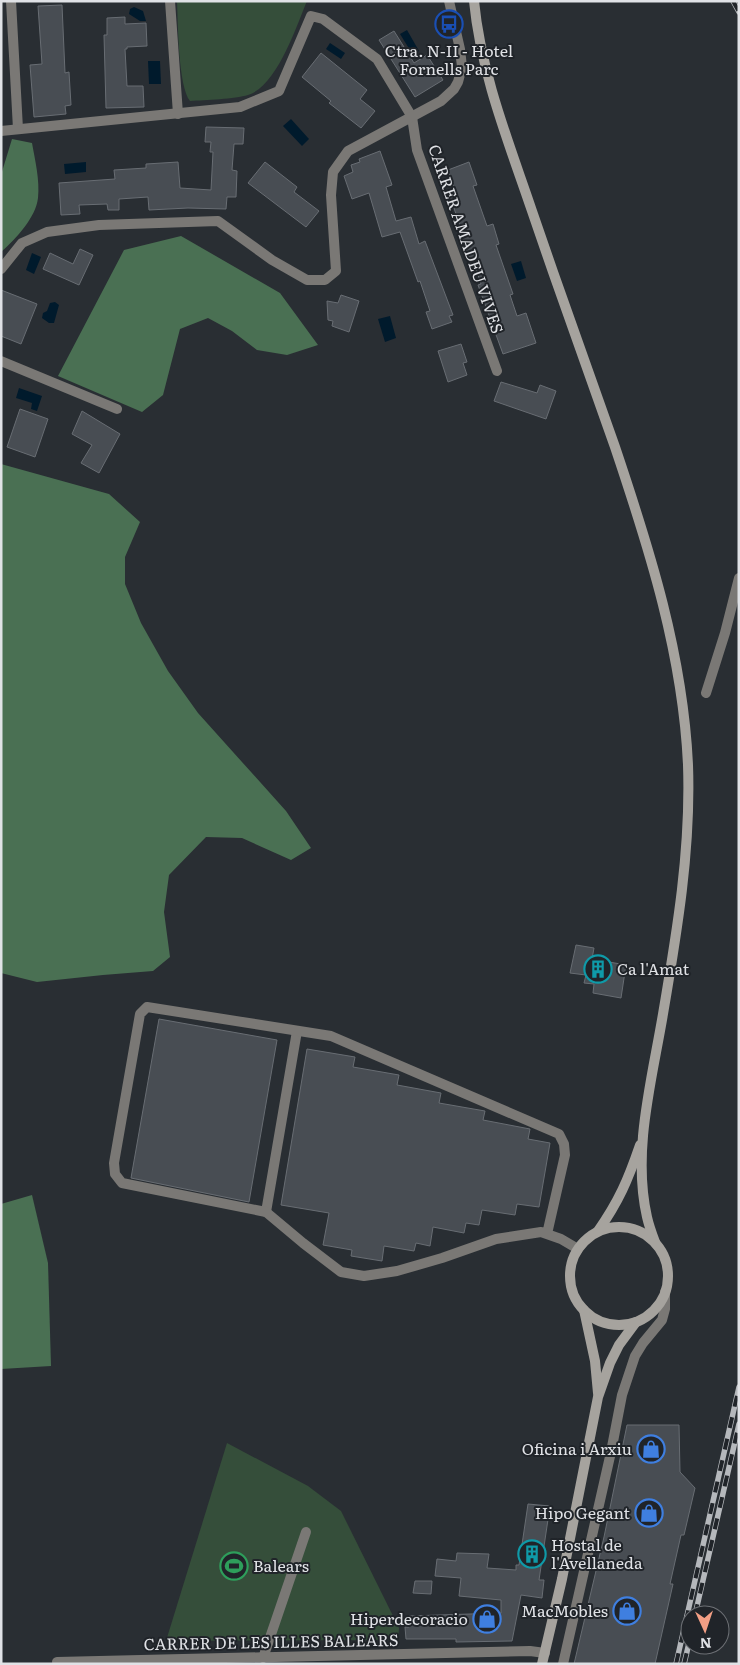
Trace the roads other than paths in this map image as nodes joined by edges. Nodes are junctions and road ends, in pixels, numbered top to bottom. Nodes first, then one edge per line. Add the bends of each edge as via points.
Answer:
1 (11, 1) edge
2 (170, 1) edge
3 (449, 1) edge
4 (474, 1) edge
5 (178, 114) junction
6 (412, 116) junction
7 (18, 129) junction
8 (1, 131) edge
9 (1, 269) edge
10 (1, 361) edge
11 (497, 371) dead end
12 (117, 410) dead end
13 (739, 578) edge
14 (706, 693) dead end
15 (298, 1031) junction
16 (643, 1136) junction
17 (266, 1212) junction
18 (598, 1231) junction
19 (547, 1234) junction
20 (655, 1242) junction
21 (578, 1249) junction
22 (665, 1292) junction
23 (584, 1310) junction
24 (636, 1322) junction
25 (598, 1397) junction
26 (306, 1532) dead end
27 (386, 1659) edge
28 (543, 1659) edge
29 (262, 1661) edge
30 (57, 1662) dead end
31 (160, 1662) edge
32 (563, 1664) edge

1 - 7 street
2 - 5 street
3 - 6 street via 462,67 458,82 441,101
4 - 16 main road via 481,50 502,121 644,534 675,652 688,765 687,822 680,910
5 - 6 street via 240,108 280,91 311,16 323,19 377,59
5 - 7 street
6 - 9 street via 348,151 334,172 336,271 325,280 307,280 272,260 218,221 99,225 48,232 22,243
6 - 11 street, CARRER AMADEU VIVES via 417,150
7 - 8 street
10 - 12 street
13 - 14 street
15 - 17 street
15 - 17 street via 147,1007 140,1014 114,1163 115,1174 122,1183
15 - 19 street via 331,1036 559,1134 565,1154
16 - 18 main road via 628,1181 616,1206
16 - 20 main road via 643,1183 647,1217
17 - 19 street via 341,1272 364,1276 397,1271 496,1239 541,1232
18 - 20 main road via 612,1227 628,1228
18 - 21 main road
19 - 21 street
20 - 22 main road via 667,1268
21 - 23 main road via 570,1277 573,1292
22 - 24 main road via 656,1308
22 - 32 street via 666,1309 662,1320 635,1356 622,1395
23 - 24 main road via 596,1320 609,1324
23 - 25 main road via 595,1361
24 - 25 main road via 619,1345
25 - 28 main road
26 - 29 street
27 - 28 street, CARRER DE LES ILLES BALEARS via 530,1651
27 - 29 street, CARRER DE LES ILLES BALEARS
29 - 31 street, CARRER DE LES ILLES BALEARS
30 - 31 street, CARRER DE LES ILLES BALEARS

